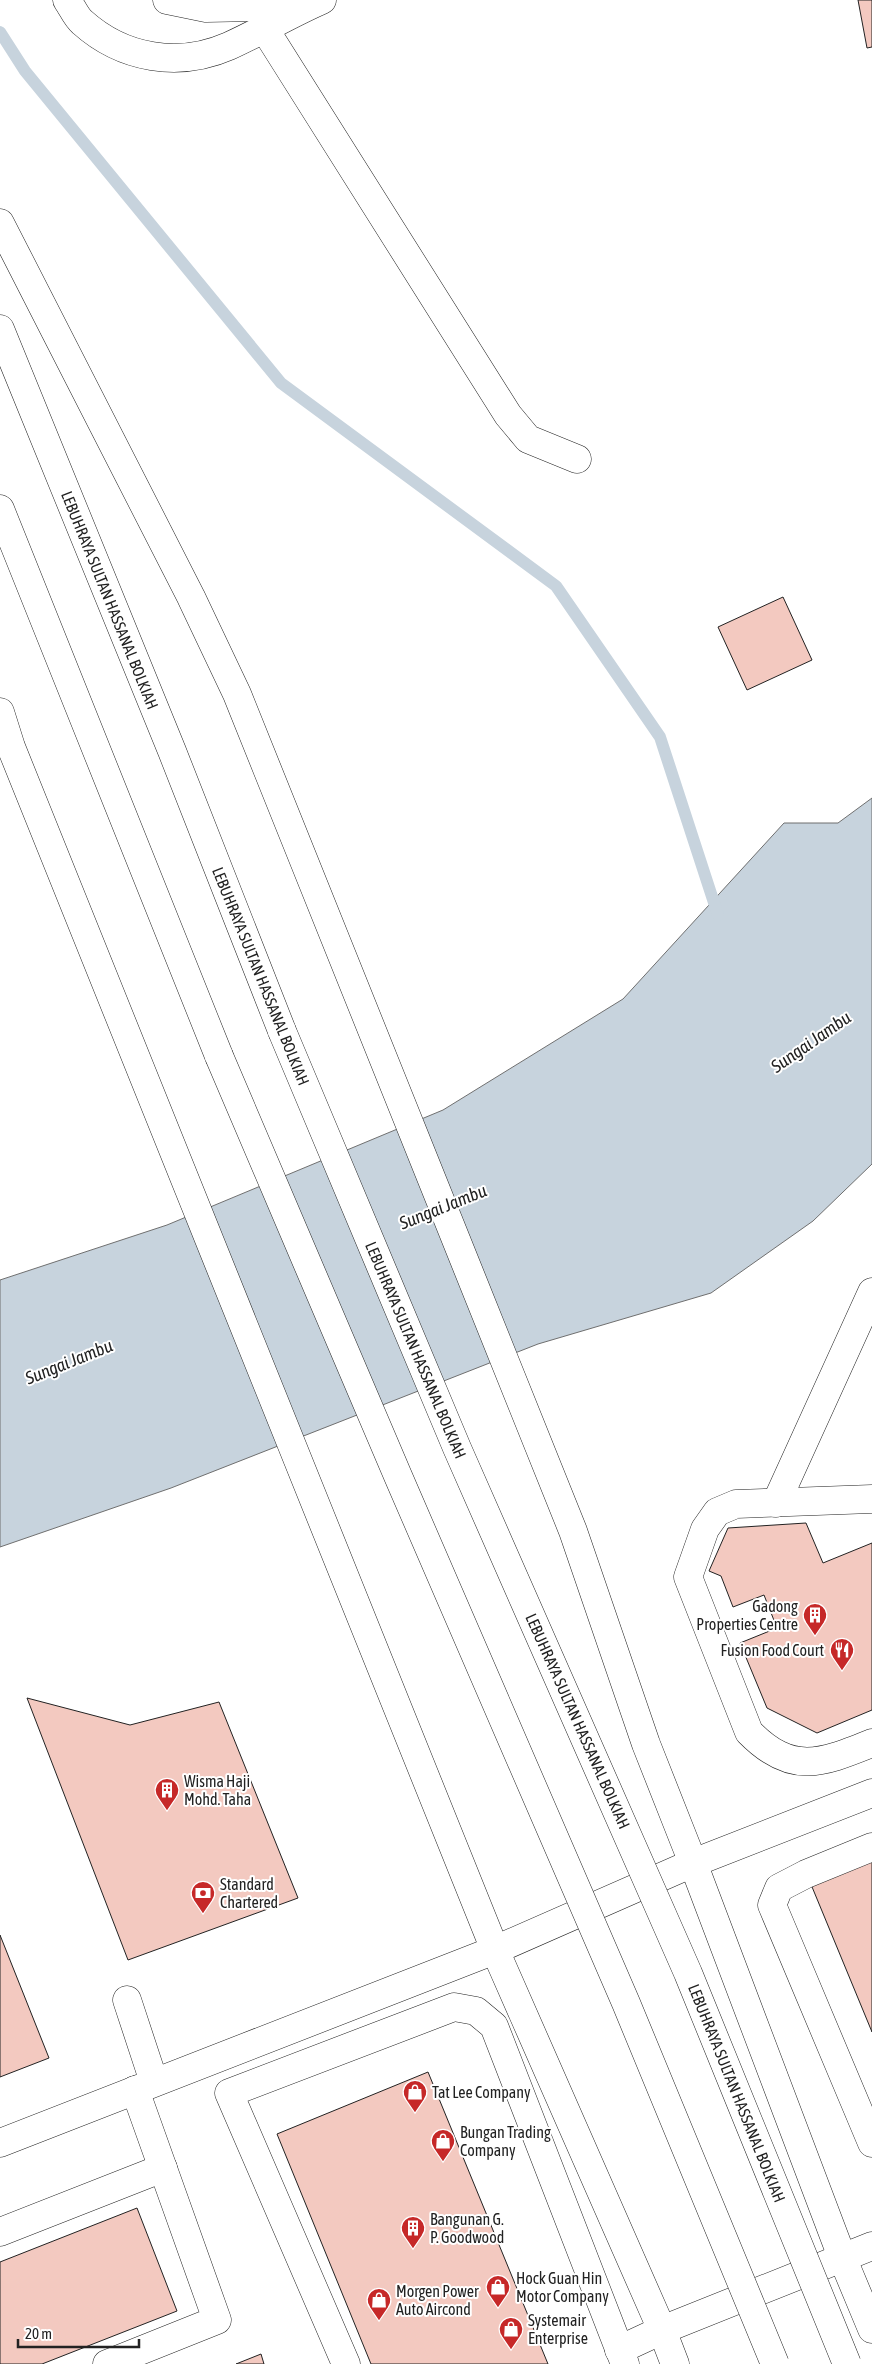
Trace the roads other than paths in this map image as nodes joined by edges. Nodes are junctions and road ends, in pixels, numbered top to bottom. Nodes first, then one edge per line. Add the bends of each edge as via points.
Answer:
1 (68, 0) edge
2 (167, 0) edge
3 (315, 3) edge
4 (264, 28) junction
5 (0, 223) edge
6 (0, 329) edge
7 (577, 459) dead end
8 (0, 509) edge
9 (0, 712) edge
10 (872, 1292) edge
11 (872, 1499) edge
12 (776, 1503) junction
13 (872, 1743) edge
14 (867, 1791) edge
15 (872, 1847) edge
16 (693, 1863) junction
17 (495, 1950) junction
18 (127, 2000) dead end
19 (144, 2086) junction
20 (0, 2143) edge
21 (872, 2143) edge
22 (163, 2168) junction
23 (0, 2232) edge
24 (872, 2246) edge
25 (842, 2257) junction
26 (872, 2329) edge
27 (662, 2330) junction
28 (622, 2357) edge
29 (106, 2364) edge
30 (346, 2364) edge
31 (675, 2364) edge
32 (775, 2364) edge
33 (847, 2364) edge

1 - 4 main road via 81,21 113,45 148,57 187,58 227,46
2 - 3 main road via 206,8
3 - 4 main road
4 - 7 main road via 508,415 528,439
5 - 16 main road via 191,597 237,694 573,1531 646,1744
6 - 33 main road, LEBUHRAYA SULTAN HASSANAL BOLKIAH, bridge via 282,1031 457,1448 688,1973
8 - 32 main road, bridge via 219,1056 626,2003
9 - 17 main road via 144,1084
10 - 12 main road
11 - 12 main road
12 - 13 main road via 736,1504 717,1512 705,1529 688,1577 749,1732 762,1746 802,1762 834,1758
14 - 16 main road
15 - 21 main road via 779,1888 772,1905
16 - 17 main road
16 - 25 main road
17 - 19 main road
17 - 27 main road
18 - 19 main road
19 - 20 main road
19 - 22 main road
22 - 23 main road
22 - 29 main road via 217,2320
24 - 25 main road
25 - 26 main road
25 - 27 main road
27 - 28 main road
27 - 31 main road
28 - 30 main road via 494,2026 476,2011 454,2007 228,2093

